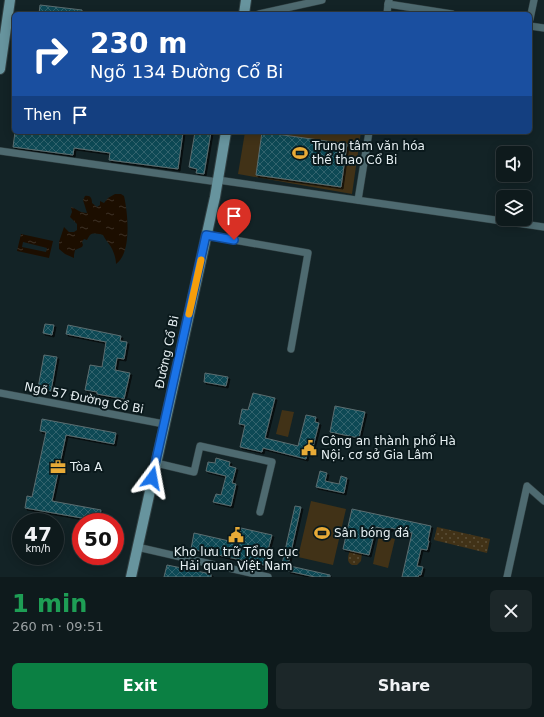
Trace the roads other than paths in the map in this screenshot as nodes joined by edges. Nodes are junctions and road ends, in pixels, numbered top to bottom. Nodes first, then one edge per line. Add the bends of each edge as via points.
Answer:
1 (10, 0) edge
2 (246, 0) edge
3 (322, 0) edge
4 (534, 0) edge
5 (389, 2) edge
6 (244, 12) edge
7 (268, 12) edge
8 (387, 12) edge
9 (442, 12) edge
10 (531, 12) edge
11 (532, 26) edge
12 (544, 28) edge
13 (0, 69) edge
14 (226, 134) edge
15 (369, 134) edge
16 (0, 151) edge
17 (218, 181) junction
18 (358, 200) junction
19 (544, 227) edge
20 (206, 235) junction
21 (291, 350) dead end
22 (0, 393) edge
23 (164, 424) junction
24 (156, 463) junction
25 (544, 501) edge
26 (260, 512) dead end
27 (137, 547) junction
28 (130, 577) edge
29 (268, 577) edge
30 (507, 577) edge

1 - 13 main road
2 - 6 main road
3 - 7 street
4 - 10 street
5 - 8 street
5 - 9 street
11 - 12 street
14 - 17 main road, Đường Cổ Bi
15 - 18 street
16 - 17 street
17 - 18 street
17 - 20 main road, Đường Cổ Bi
18 - 19 street
20 - 21 street via 308,253
20 - 23 main road, Đường Cổ Bi
22 - 23 street, Ngõ 57 Đường Cổ Bi
23 - 24 main road, Đường Cổ Bi
24 - 26 street via 194,472 200,446 272,462
24 - 27 main road, Đường Cổ Bi
25 - 30 street via 527,486
27 - 28 main road, Đường Cổ Bi
27 - 29 street

